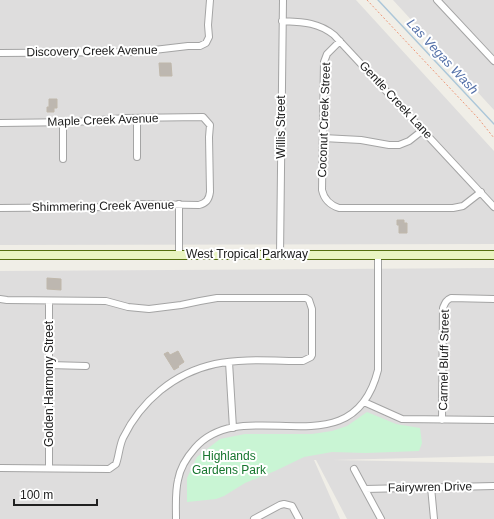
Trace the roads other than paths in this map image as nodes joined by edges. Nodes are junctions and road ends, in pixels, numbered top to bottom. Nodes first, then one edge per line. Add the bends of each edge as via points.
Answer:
1 (210, 0) edge
2 (282, 0) edge
3 (441, 2) edge
4 (282, 21) junction
5 (340, 41) junction
6 (0, 53) edge
7 (494, 61) edge
8 (137, 118) junction
9 (63, 122) junction
10 (0, 123) edge
11 (423, 130) junction
12 (323, 138) junction
13 (137, 157) dead end
14 (63, 159) dead end
15 (481, 192) junction
16 (206, 202) joint
17 (179, 204) junction
18 (494, 207) edge
19 (0, 208) edge
20 (179, 254) junction
21 (378, 254) junction
22 (0, 255) edge
23 (280, 255) junction
24 (494, 255) edge
25 (0, 299) edge
26 (494, 299) edge
27 (49, 300) junction
28 (229, 362) junction
29 (49, 365) junction
30 (86, 366) dead end
31 (364, 402) junction
32 (442, 420) junction
33 (494, 420) edge
34 (233, 428) junction
35 (0, 468) edge
36 (49, 468) junction
37 (354, 469) dead end
38 (494, 486) edge
39 (431, 487) junction
40 (365, 489) junction
41 (176, 519) edge
42 (254, 519) edge
43 (299, 519) edge
44 (381, 519) edge
45 (434, 519) edge

1 - 6 street, Discovery Creek Avenue via 209,37 206,43 200,46 137,52
2 - 4 street, Willis Street
3 - 7 street
4 - 5 street, Gentle Creek Lane via 305,22 319,26 327,29
4 - 23 street, Willis Street
5 - 11 street, Gentle Creek Lane
5 - 12 street, Coconut Creek Street via 327,54 324,62
8 - 9 street, Maple Creek Avenue
8 - 13 street
8 - 16 street, Maple Creek Avenue via 206,119 210,125 210,192
9 - 10 street, Maple Creek Avenue
9 - 14 street
11 - 12 street via 399,145
11 - 15 street, Gentle Creek Lane
12 - 15 street, Coconut Creek Street via 322,190 325,198 339,208 453,208 462,206
15 - 18 street, Gentle Creek Lane
16 - 17 street, Shimmering Creek Avenue via 199,205
17 - 19 street, Shimmering Creek Avenue
17 - 20 street
20 - 22 main road, West Tropical Parkway
20 - 23 main road, West Tropical Parkway
21 - 23 main road, West Tropical Parkway
21 - 24 main road, West Tropical Parkway
21 - 31 street via 378,370
25 - 27 street
26 - 32 street, Carmel Bluff Street via 451,298 443,308
27 - 28 street via 106,302 149,309 218,298 309,300 312,309 311,357 303,361
27 - 29 street, Golden Harmony Street
28 - 34 street
28 - 36 street via 215,363 193,371 159,391 130,424 122,439 114,467
29 - 30 street
29 - 36 street, Golden Harmony Street
31 - 32 street via 402,419
31 - 34 street via 342,420 324,425
32 - 33 street
34 - 41 street via 206,437 185,460 178,478
35 - 36 street
37 - 40 street
38 - 39 street, Fairywren Drive
39 - 40 street, Fairywren Drive
39 - 45 street
40 - 44 street
42 - 43 street via 280,505 289,504

